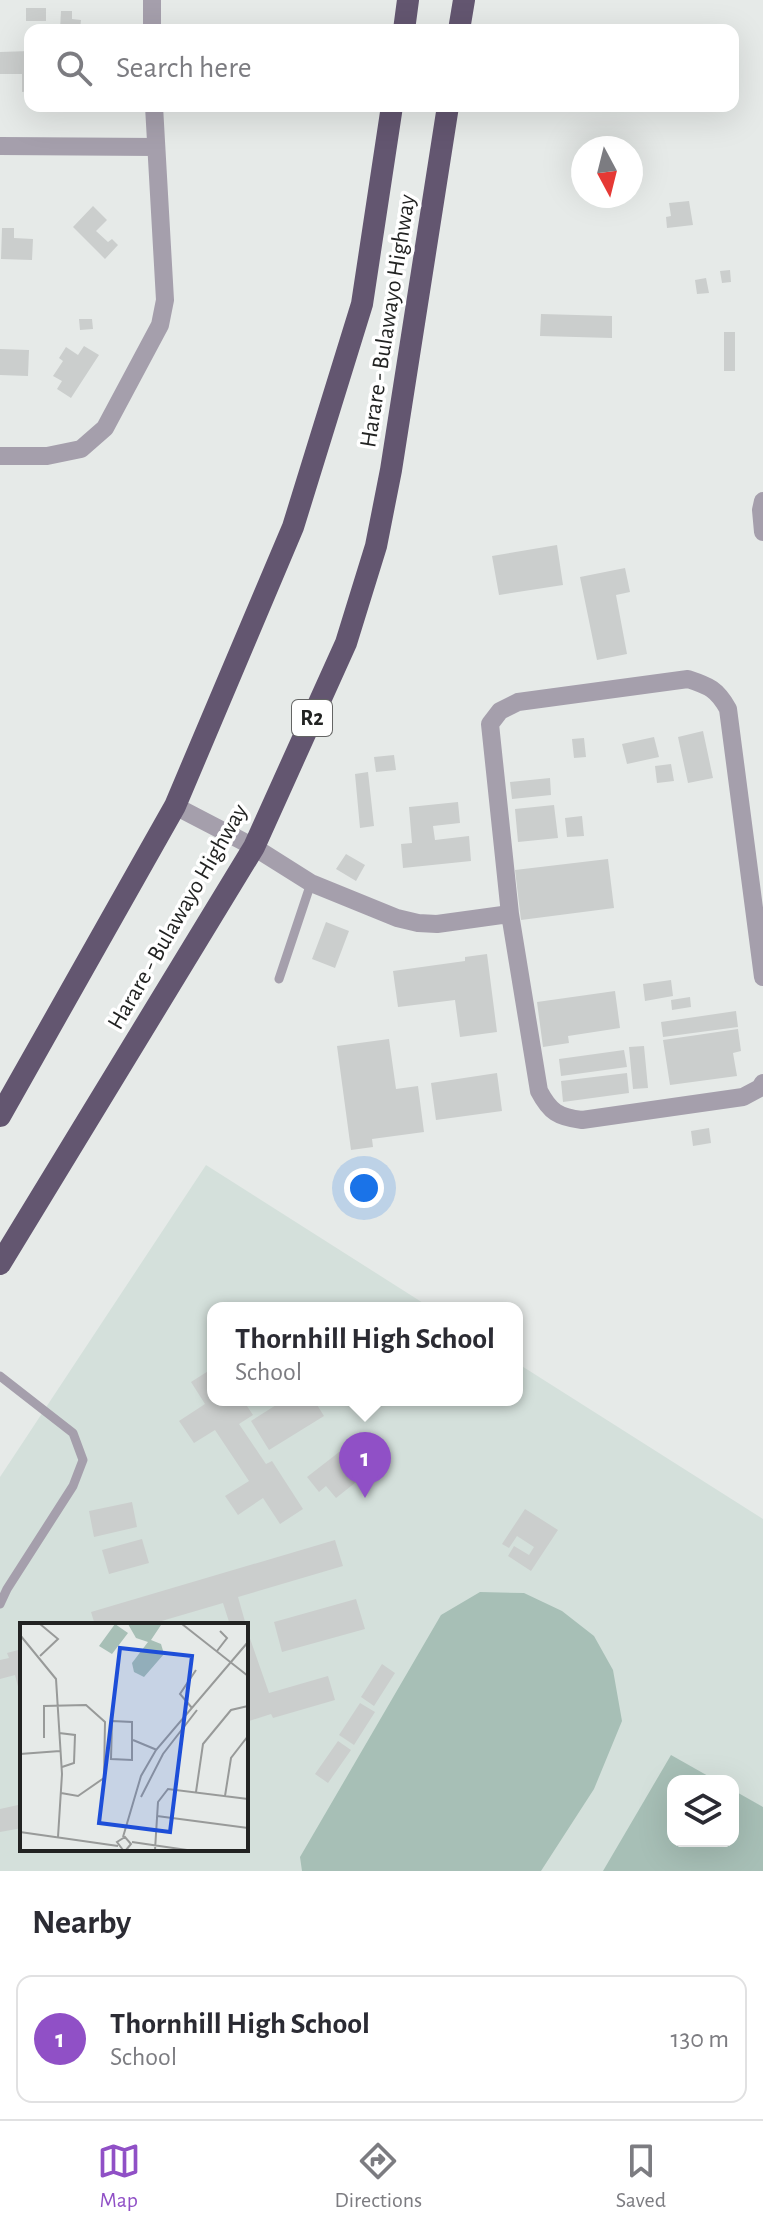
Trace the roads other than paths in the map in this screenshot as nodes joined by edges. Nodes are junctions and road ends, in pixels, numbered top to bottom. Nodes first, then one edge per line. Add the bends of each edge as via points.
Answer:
1 (152, 0) edge
2 (408, 0) edge
3 (464, 0) edge
4 (152, 24) edge
5 (405, 24) edge
6 (460, 24) edge
7 (154, 112) edge
8 (391, 112) edge
9 (447, 112) edge
10 (0, 146) edge
11 (156, 147) junction
12 (0, 456) edge
13 (763, 501) edge
14 (763, 532) edge
15 (175, 806) junction
16 (254, 847) junction
17 (311, 883) junction
18 (510, 914) junction
19 (763, 977) edge
20 (279, 979) dead end
21 (763, 1083) edge
22 (0, 1116) edge
23 (0, 1264) edge
24 (0, 1376) edge
25 (0, 1604) edge

1 - 4 street
2 - 5 highway
3 - 6 highway
7 - 11 street
8 - 15 highway, Harare - Bulawayo Highway via 362,304 293,527
9 - 16 highway, Harare - Bulawayo Highway / R2 via 376,546 346,643
10 - 11 street
11 - 12 street via 165,300 147,352 105,428 81,449 47,456
13 - 14 street
15 - 16 street
15 - 22 highway, Harare - Bulawayo Highway
16 - 17 street
16 - 23 highway, Harare - Bulawayo Highway / R2
17 - 18 street via 418,923
17 - 20 lane
18 - 19 street via 490,724 500,711 518,702 688,679 720,694 728,709
18 - 21 street via 539,1091 547,1107 582,1120 743,1097
24 - 25 lane via 73,1433 83,1460 73,1486

